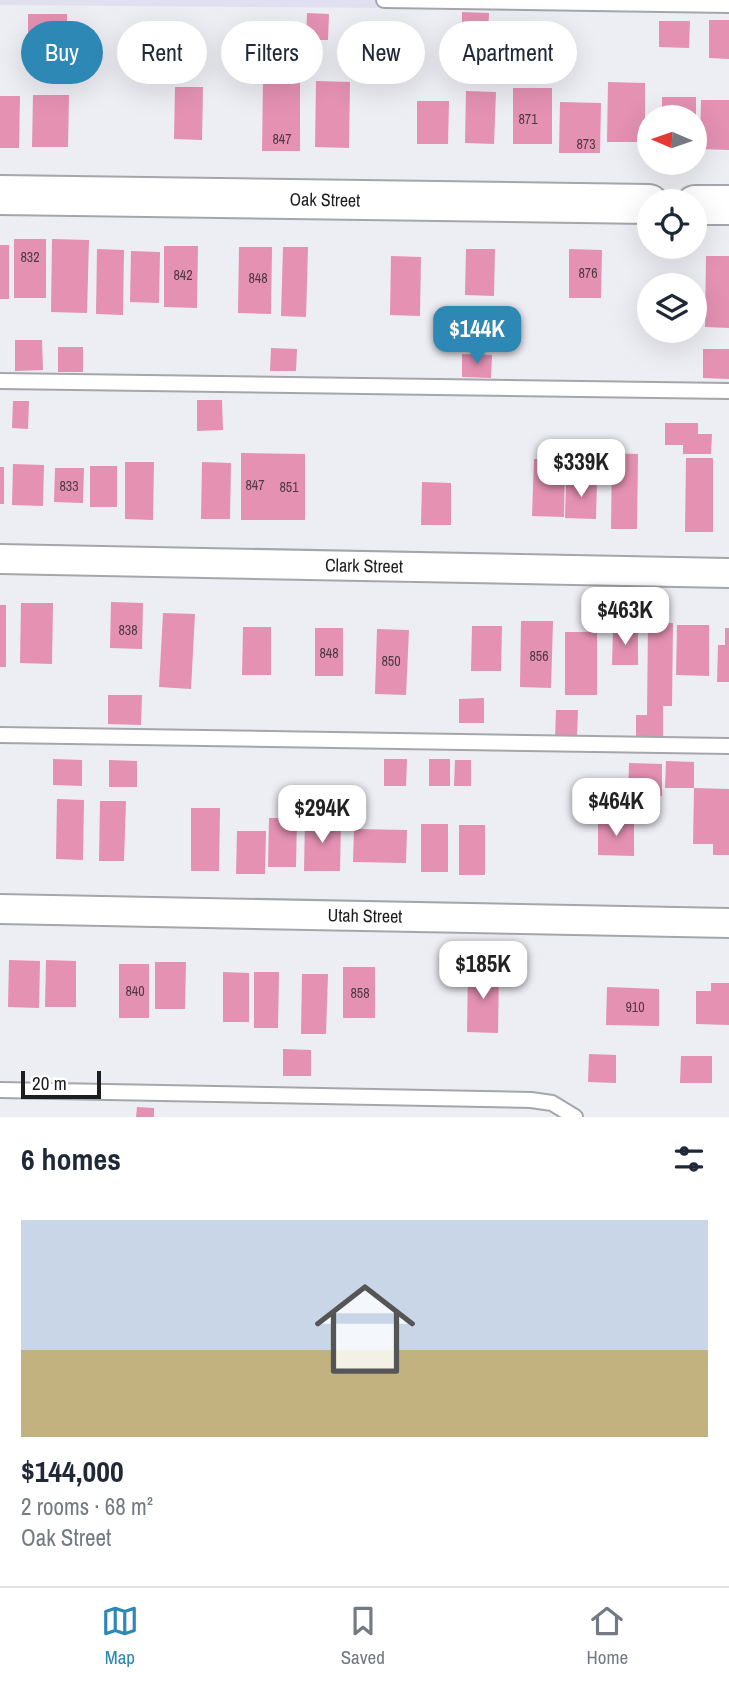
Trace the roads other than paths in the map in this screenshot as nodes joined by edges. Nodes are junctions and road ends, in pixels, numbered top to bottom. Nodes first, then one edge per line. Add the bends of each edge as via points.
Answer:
1 (384, 0) edge
2 (729, 5) edge
3 (0, 195) edge
4 (637, 204) edge
5 (707, 205) edge
6 (729, 205) edge
7 (0, 381) edge
8 (729, 391) edge
9 (0, 559) edge
10 (729, 573) edge
11 (0, 735) edge
12 (729, 746) edge
13 (0, 909) edge
14 (729, 923) edge
15 (0, 1090) edge
16 (575, 1117) edge

1 - 2 lane
3 - 4 main road, Oak Street
5 - 6 main road
7 - 8 lane
9 - 10 street, Clark Street
11 - 12 lane
13 - 14 street, Utah Street
15 - 16 lane via 531,1100 552,1103

